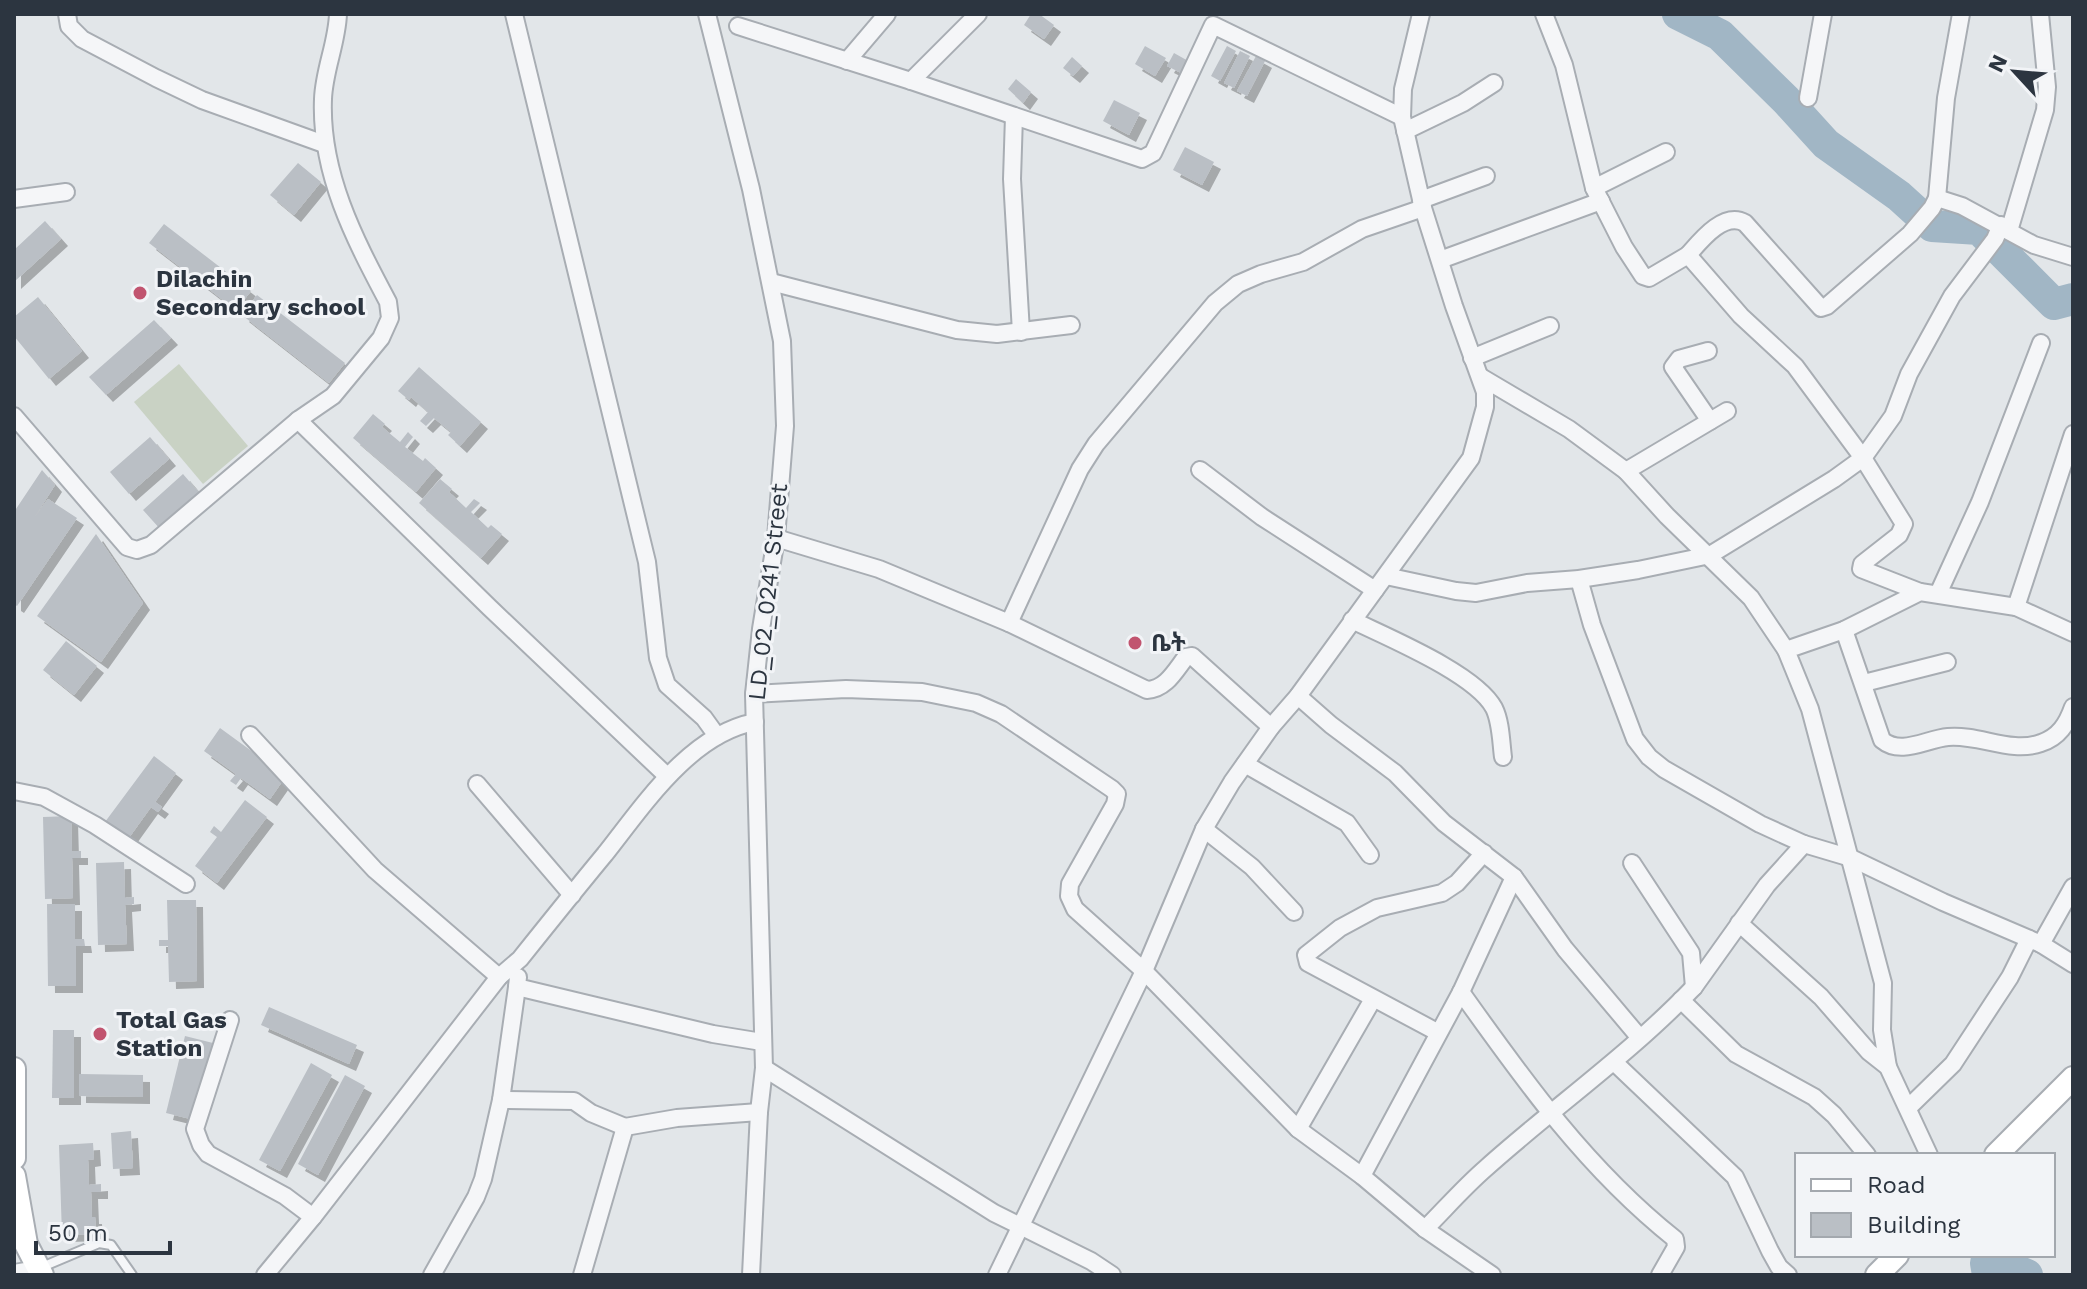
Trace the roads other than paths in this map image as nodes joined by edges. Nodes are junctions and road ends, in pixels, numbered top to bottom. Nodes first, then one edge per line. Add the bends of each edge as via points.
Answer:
1 (67, 14) edge
2 (338, 14) edge
3 (514, 14) edge
4 (887, 14) edge
5 (978, 14) edge
6 (1421, 14) edge
7 (1544, 14) edge
8 (1823, 14) edge
9 (1961, 14) edge
10 (2040, 14) edge
11 (707, 16) edge
12 (738, 20) edge
13 (1216, 20) edge
14 (847, 61) junction
15 (911, 81) junction
16 (1494, 83) dead end
17 (1808, 98) dead end
18 (1014, 116) junction
19 (1403, 124) junction
20 (324, 144) junction
21 (1666, 152) dead end
22 (1486, 176) dead end
23 (66, 192) dead end
24 (1598, 194) junction
25 (1937, 198) junction
26 (14, 199) edge
27 (1422, 204) junction
28 (1998, 237) junction
29 (1688, 255) junction
30 (2073, 257) edge
31 (1440, 260) junction
32 (771, 282) junction
33 (1071, 325) dead end
34 (1550, 326) dead end
35 (1021, 332) junction
36 (2041, 343) dead end
37 (1708, 351) dead end
38 (1472, 358) junction
39 (1481, 377) junction
40 (1727, 411) dead end
41 (14, 416) edge
42 (298, 420) junction
43 (1710, 421) junction
44 (2073, 434) edge
45 (1863, 458) junction
46 (1200, 470) dead end
47 (1626, 471) junction
48 (776, 538) junction
49 (1710, 555) junction
50 (1386, 576) junction
51 (1579, 579) junction
52 (1375, 590) junction
53 (1920, 592) junction
54 (1938, 594) junction
55 (2016, 607) junction
56 (1352, 620) junction
57 (1009, 623) junction
58 (1844, 630) junction
59 (2073, 633) edge
60 (1786, 650) junction
61 (1947, 662) dead end
62 (1864, 683) junction
63 (754, 694) junction
64 (1298, 696) junction
65 (2073, 707) edge
66 (755, 722) junction
67 (1271, 727) junction
68 (250, 735) dead end
69 (717, 736) junction
70 (1503, 757) dead end
71 (1245, 764) junction
72 (667, 776) junction
73 (477, 784) dead end
74 (14, 791) edge
75 (1204, 829) junction
76 (1804, 844) junction
77 (1484, 853) junction
78 (1370, 855) dead end
79 (1851, 858) junction
80 (1632, 863) dead end
81 (1514, 877) junction
82 (186, 884) dead end
83 (2073, 887) edge
84 (572, 895) junction
85 (1294, 912) dead end
86 (1739, 923) junction
87 (2035, 942) junction
88 (520, 959) junction
89 (2073, 964) edge
90 (1144, 971) junction
91 (499, 977) junction
92 (517, 987) junction
93 (1461, 992) junction
94 (1688, 993) junction
95 (1373, 999) junction
96 (230, 1020) dead end
97 (1437, 1032) junction
98 (1640, 1038) junction
99 (762, 1042) junction
100 (1614, 1062) junction
101 (1888, 1067) junction
102 (764, 1068) junction
103 (14, 1069) edge
104 (2073, 1078) edge
105 (14, 1089) edge
106 (501, 1100) junction
107 (1909, 1107) junction
108 (759, 1112) junction
109 (1549, 1114) junction
110 (625, 1127) junction
111 (1298, 1129) junction
112 (1865, 1153) edge
113 (1928, 1153) edge
114 (1998, 1153) edge
115 (14, 1158) edge
116 (14, 1176) edge
117 (1362, 1176) junction
118 (313, 1217) junction
119 (1022, 1226) junction
120 (1425, 1229) junction
121 (1895, 1257) edge
122 (40, 1272) edge
123 (14, 1273) edge
124 (132, 1275) edge
125 (265, 1275) edge
126 (432, 1275) edge
127 (582, 1275) edge
128 (751, 1275) edge
129 (997, 1275) edge
130 (1112, 1275) edge
131 (1492, 1275) edge
132 (1660, 1275) edge
133 (1788, 1275) edge
134 (1877, 1275) edge

1 - 20 street via 69,26 82,39 156,78
2 - 20 street via 323,96
3 - 69 street via 647,562 658,658 667,685
4 - 14 street
5 - 15 street
6 - 19 street via 1403,89
7 - 24 street via 1564,65
8 - 17 street
9 - 25 street via 1946,98
10 - 28 street via 2045,110
11 - 12 street
11 - 32 street, LD_02_0241 Street
12 - 14 street
13 - 18 street via 1148,157 1126,156
13 - 19 street
14 - 15 street
15 - 18 street
16 - 19 street via 1463,103
18 - 35 street via 1012,179
19 - 27 street
20 - 42 street via 339,201 388,302 390,318 381,338 333,396
21 - 24 street
22 - 27 street
23 - 26 street
24 - 29 street via 1643,276 1654,277
24 - 31 street
25 - 28 street via 1962,206
25 - 29 street via 1910,234 1821,308 1739,219 1708,234
27 - 31 street
27 - 57 street via 1303,262 1238,284 1215,303 1096,444
28 - 30 street
28 - 45 street via 1952,296 1909,374 1893,416
29 - 45 street via 1741,316 1795,366
31 - 38 street
32 - 35 street via 957,330
32 - 48 street, LD_02_0241 Street via 782,341 785,426
33 - 35 street
34 - 38 street
36 - 54 street
37 - 43 street via 1679,359 1673,367
38 - 39 street
39 - 47 street via 1569,429
39 - 50 street via 1485,407 1471,458
40 - 43 street
41 - 42 street via 127,547 137,550 151,545
42 - 72 street
43 - 47 street
44 - 55 street
45 - 49 street
45 - 53 street via 1904,524 1861,569
46 - 52 street
47 - 49 street
48 - 57 street via 879,569
48 - 63 street, LD_02_0241 Street
49 - 51 street
49 - 60 street via 1751,598
50 - 51 street via 1476,593
50 - 52 street
51 - 76 street via 1635,739 1649,757 1760,824
52 - 56 street
53 - 54 street
53 - 58 street
54 - 55 street
55 - 59 street
56 - 64 street
56 - 70 street via 1416,651 1486,696 1496,712
57 - 67 street via 1147,690 1164,685 1192,656
58 - 60 street
58 - 62 street
60 - 79 street via 1810,709
61 - 62 street
62 - 65 street via 1882,740 1899,748 1948,737 2017,747 2040,744 2067,723
63 - 66 street, LD_02_0241 Street
63 - 90 street via 922,692 976,703 1001,714 1112,789 1115,804 1070,884 1069,896 1075,909
64 - 67 street
64 - 77 street
66 - 69 street
66 - 99 street, LD_02_0241 Street
67 - 71 street
68 - 91 street via 375,870
69 - 72 street
71 - 75 street
71 - 78 street via 1347,823
72 - 84 street
73 - 84 street
74 - 82 street via 44,797
75 - 85 street via 1252,867
75 - 90 street
76 - 79 street
76 - 86 street
77 - 81 street
77 - 95 street via 1442,893 1377,908 1306,955 1308,963
79 - 87 street
79 - 101 street via 1883,983
80 - 94 street via 1691,953
81 - 93 street
81 - 98 street via 1565,949
83 - 87 street
84 - 88 street
86 - 94 street
86 - 101 street
87 - 89 street
87 - 107 street via 1953,1064
88 - 91 street
88 - 92 street
90 - 111 street
90 - 119 street
91 - 118 street
92 - 99 street
92 - 106 street
93 - 97 street
93 - 109 street
94 - 98 street
94 - 112 street via 1736,1054 1814,1097
95 - 97 street
95 - 111 street
96 - 118 street via 195,1129 201,1145
97 - 117 street
98 - 100 street
99 - 102 street, LD_02_0241 Street
100 - 109 street
100 - 133 street via 1735,1177 1770,1251
101 - 107 street
102 - 108 street, LD_02_0241 Street
102 - 119 street
103 - 105 main road
104 - 114 main road
105 - 115 main road
106 - 110 street via 574,1101
106 - 126 street via 476,1197
107 - 113 street
108 - 110 street
108 - 128 street, LD_02_0241 Street
109 - 120 street
109 - 132 street via 1591,1162 1675,1239
110 - 127 street
111 - 117 street
116 - 122 main road via 26,1244
117 - 120 street
118 - 125 street
119 - 129 street
119 - 130 street
120 - 131 street
121 - 134 main road
122 - 123 street
122 - 124 lane via 99,1243 111,1245

